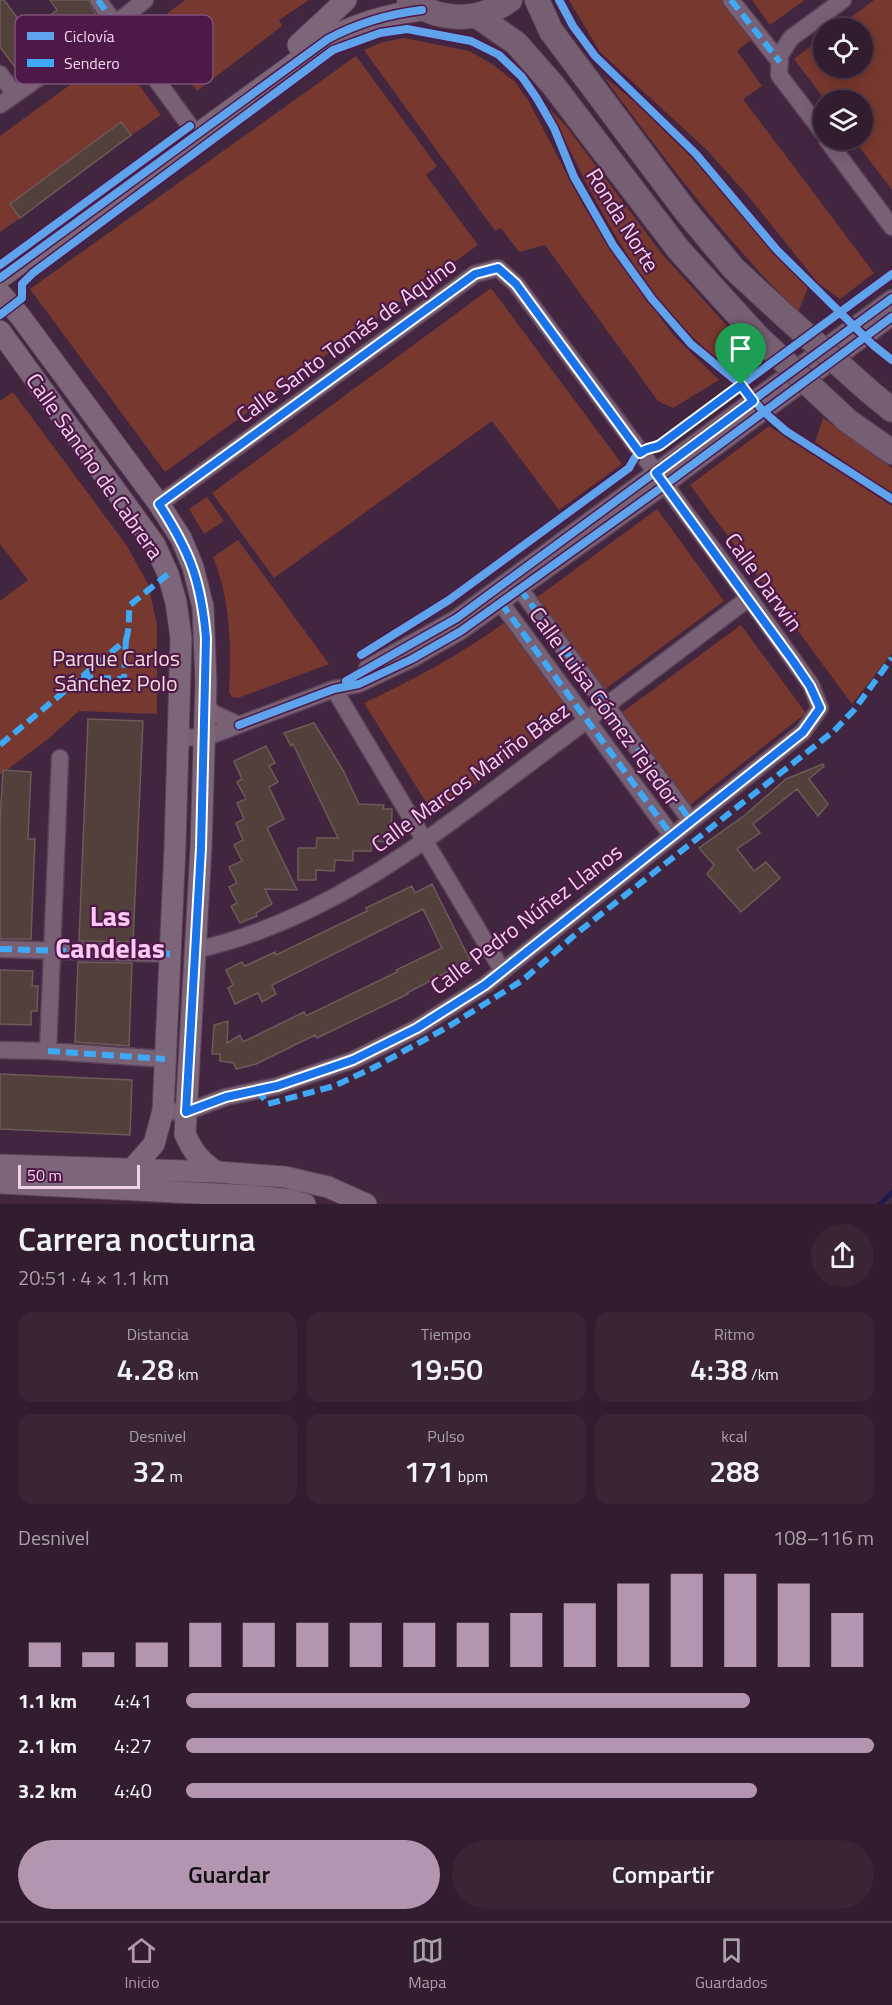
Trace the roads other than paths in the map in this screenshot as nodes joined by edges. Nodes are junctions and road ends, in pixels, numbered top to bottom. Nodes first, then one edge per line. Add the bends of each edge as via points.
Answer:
1 (98, 0) edge
2 (145, 0) edge
3 (346, 0) edge
4 (510, 0) edge
5 (537, 0) edge
6 (731, 0) edge
7 (843, 0) edge
8 (415, 5) edge
9 (109, 15) edge
10 (126, 15) edge
11 (477, 16) junction
12 (780, 62) junction
13 (0, 74) edge
14 (27, 84) edge
15 (159, 84) edge
16 (14, 93) junction
17 (0, 105) edge
18 (813, 120) edge
19 (190, 126) junction
20 (834, 150) edge
21 (892, 228) edge
22 (0, 265) edge
23 (0, 278) edge
24 (0, 293) edge
25 (892, 298) edge
26 (892, 317) edge
27 (0, 331) edge
28 (892, 410) edge
29 (892, 452) edge
30 (661, 479) junction
31 (159, 504) junction
32 (520, 589) junction
33 (749, 598) junction
34 (501, 603) junction
35 (334, 689) junction
36 (205, 703) junction
37 (605, 705) junction
38 (820, 708) joint
39 (587, 720) junction
40 (234, 726) junction
41 (179, 737) junction
42 (204, 738) junction
43 (60, 758) dead end
44 (203, 770) junction
45 (691, 821) junction
46 (672, 836) junction
47 (425, 842) junction
48 (0, 949) edge
49 (52, 950) junction
50 (195, 950) junction
51 (170, 954) junction
52 (502, 970) junction
53 (0, 1050) edge
54 (48, 1051) junction
55 (165, 1059) junction
56 (163, 1111) junction
57 (186, 1112) junction
58 (0, 1165) edge
59 (134, 1168) junction
60 (217, 1172) junction
61 (0, 1183) edge
62 (305, 1204) edge
63 (366, 1204) edge

1 - 9 street
2 - 10 street
3 - 19 main road via 308,38
4 - 11 highway
5 - 28 highway, bridge via 550,31 734,269
6 - 12 street
7 - 12 street via 791,38
8 - 11 highway via 449,18
8 - 23 main road via 328,39
11 - 29 highway, Ronda Norte, bridge via 516,43 554,85 679,250 758,337 848,421
12 - 18 street via 779,75
13 - 16 street
14 - 16 street
15 - 19 street
16 - 17 street
19 - 22 main road
20 - 21 street
24 - 31 main road, Calle Sancho de Cabrera
25 - 30 street
26 - 30 street
27 - 41 main road, Calle Sancho de Cabrera via 155,545 164,564 176,602 181,638
30 - 31 street, Calle Santo Tomás de Aquino via 516,284 498,268 475,274
30 - 32 street
30 - 33 street, Calle Darwin
30 - 35 street via 457,618
31 - 36 main road, Calle Sancho de Cabrera via 181,538 203,607
32 - 34 street
32 - 37 street, Calle Luisa Gómez Tejedor
33 - 37 street, Calle Marcos Mariño Báez
33 - 38 street, Calle Darwin via 810,686
34 - 35 street via 412,659 359,684
34 - 39 street, Calle Luisa Gómez Tejedor
35 - 40 street
35 - 47 street
36 - 40 street
36 - 42 main road, Calle Sancho de Cabrera
37 - 39 street, Calle Marcos Mariño Báez
37 - 45 street, Calle Luisa Gómez Tejedor
38 - 45 street, Calle Pedro Núñez Llanos via 803,732
39 - 46 street, Calle Luisa Gómez Tejedor
39 - 47 street, Calle Marcos Mariño Báez
40 - 42 street
40 - 44 street via 211,752
41 - 42 street
41 - 51 main road, Calle Sancho de Cabrera
42 - 44 main road, Calle Sancho de Cabrera
43 - 49 street
44 - 50 main road, Calle Sancho de Cabrera
45 - 46 street, Calle Pedro Núñez Llanos
46 - 52 street, Calle Pedro Núñez Llanos
47 - 50 street, Calle Marcos Mariño Báez via 342,894 301,914 233,942
47 - 52 street
48 - 49 street
49 - 51 street
49 - 54 street
50 - 57 main road, Calle Sancho de Cabrera
51 - 55 main road, Calle Sancho de Cabrera
52 - 57 street, Calle Pedro Núñez Llanos via 417,1028 353,1060
53 - 54 street
54 - 55 street
55 - 56 main road, Calle Sancho de Cabrera
56 - 57 street
56 - 59 main road, Calle Sancho de Cabrera via 154,1144
57 - 60 main road, Calle Sancho de Cabrera via 185,1134 192,1150
58 - 59 main road
59 - 60 main road
60 - 63 main road via 285,1177 328,1187
61 - 62 main road via 253,1196

